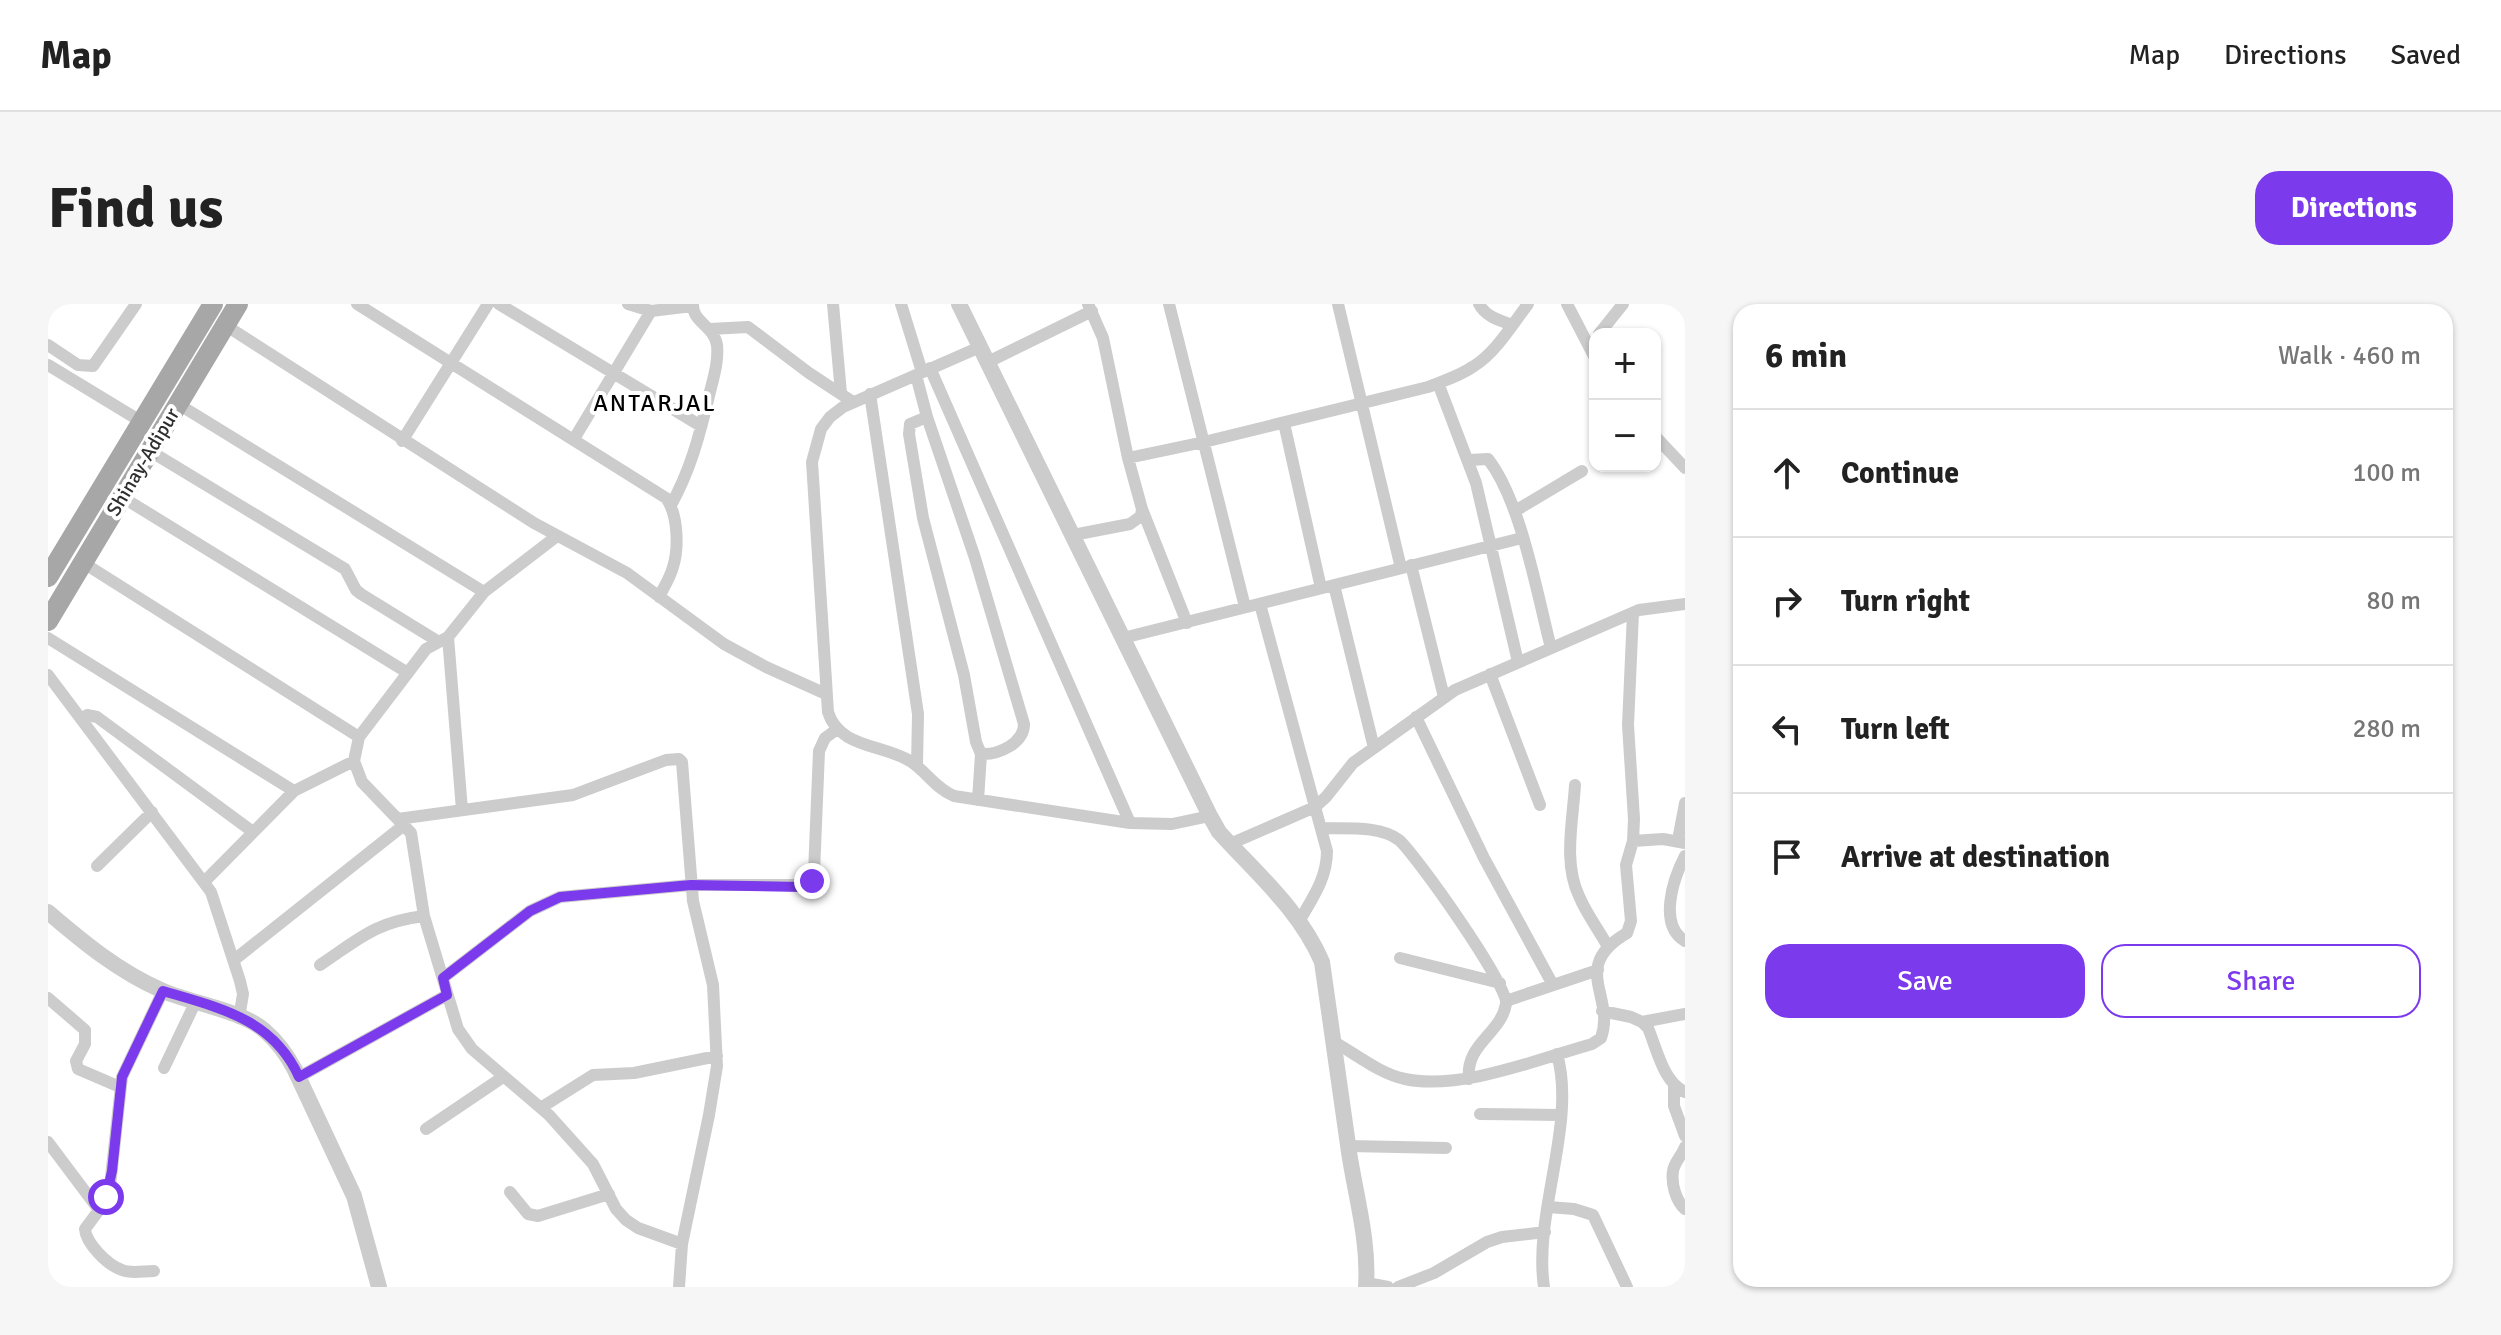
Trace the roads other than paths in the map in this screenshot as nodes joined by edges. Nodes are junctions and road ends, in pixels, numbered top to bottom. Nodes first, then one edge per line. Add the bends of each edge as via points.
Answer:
1 (213, 304) edge
2 (238, 304) edge
3 (357, 304) edge
4 (488, 304) edge
5 (499, 304) edge
6 (628, 304) edge
7 (833, 304) edge
8 (901, 304) edge
9 (959, 304) edge
10 (1169, 304) edge
11 (1338, 304) edge
12 (1479, 304) edge
13 (1528, 304) edge
14 (1567, 304) edge
15 (1623, 304) edge
16 (693, 305) edge
17 (131, 306) edge
18 (1090, 308) edge
19 (651, 311) junction
20 (225, 325) junction
21 (1512, 325) junction
22 (1604, 328) edge
23 (710, 329) junction
24 (1589, 342) edge
25 (48, 345) edge
26 (980, 347) junction
27 (988, 362) junction
28 (451, 363) junction
29 (48, 365) edge
30 (923, 372) junction
31 (613, 373) junction
32 (1438, 383) junction
33 (841, 393) junction
34 (870, 394) junction
35 (853, 402) junction
36 (1363, 403) junction
37 (178, 404) junction
38 (927, 417) junction
39 (142, 422) junction
40 (1284, 423) junction
41 (701, 426) junction
42 (574, 439) junction
43 (402, 441) junction
44 (1204, 442) junction
45 (1661, 442) edge
46 (150, 451) junction
47 (1128, 458) junction
48 (1469, 460) junction
49 (1685, 468) edge
50 (1582, 471) dead end
51 (122, 497) junction
52 (671, 505) junction
53 (1142, 509) junction
54 (1515, 511) junction
55 (1073, 535) junction
56 (557, 536) junction
57 (1522, 538) junction
58 (1491, 546) junction
59 (82, 562) junction
60 (1406, 567) junction
61 (48, 577) edge
62 (1328, 586) junction
63 (484, 592) junction
64 (659, 597) junction
65 (1260, 604) junction
66 (1685, 604) edge
67 (1245, 607) junction
68 (1633, 613) junction
69 (48, 621) edge
70 (1187, 623) junction
71 (48, 638) edge
72 (1123, 638) junction
73 (443, 639) junction
74 (1551, 648) junction
75 (1518, 662) junction
76 (408, 673) junction
77 (1490, 674) junction
78 (48, 675) edge
79 (826, 694) junction
80 (1444, 697) junction
81 (1416, 717) junction
82 (82, 720) junction
83 (836, 730) junction
84 (359, 737) junction
85 (1374, 748) junction
86 (981, 754) junction
87 (354, 761) junction
88 (917, 766) junction
89 (1575, 785) dead end
90 (294, 791) junction
91 (978, 800) junction
92 (1685, 803) edge
93 (1540, 805) dead end
94 (1315, 807) junction
95 (462, 810) junction
96 (152, 812) junction
97 (1210, 816) junction
98 (401, 822) junction
99 (1130, 823) junction
100 (1321, 828) junction
101 (253, 832) junction
102 (1633, 841) junction
103 (1681, 842) edge
104 (1230, 844) junction
105 (1685, 856) edge
106 (97, 866) dead end
107 (204, 882) junction
108 (691, 885) junction
109 (48, 912) edge
110 (424, 916) junction
111 (1300, 920) junction
112 (1685, 941) edge
113 (1607, 945) junction
114 (1400, 958) dead end
115 (234, 960) junction
116 (320, 965) dead end
117 (1598, 970) junction
118 (443, 978) junction
119 (1500, 983) junction
120 (1553, 985) junction
121 (163, 991) junction
122 (447, 995) junction
123 (48, 998) edge
124 (196, 1001) junction
125 (1506, 1001) junction
126 (1602, 1011) junction
127 (1685, 1014) edge
128 (239, 1018) junction
129 (1642, 1022) junction
130 (1334, 1042) junction
131 (1557, 1054) junction
132 (717, 1056) junction
133 (164, 1068) dead end
134 (299, 1077) junction
135 (503, 1077) junction
136 (1469, 1079) junction
137 (120, 1087) junction
138 (1680, 1089) edge
139 (542, 1107) junction
140 (1480, 1114) dead end
141 (1560, 1115) junction
142 (426, 1129) dead end
143 (1685, 1136) edge
144 (48, 1142) edge
145 (1349, 1146) junction
146 (1685, 1147) edge
147 (1446, 1148) dead end
148 (510, 1192) dead end
149 (609, 1194) junction
150 (1548, 1207) junction
151 (1685, 1209) edge
152 (99, 1210) junction
153 (1545, 1232) junction
154 (682, 1244) junction
155 (154, 1271) dead end
156 (1366, 1285) edge
157 (379, 1287) edge
158 (679, 1287) edge
159 (1388, 1287) edge
160 (1398, 1287) edge
161 (1544, 1287) edge
162 (1627, 1287) edge

1 - 39 main road, Shinay-Adipur
2 - 20 main road, Shinay-Adipur
3 - 28 street
4 - 28 street
5 - 31 street
6 - 19 street
7 - 33 street
8 - 30 street
9 - 26 street
10 - 44 street
11 - 36 street
12 - 21 street via 1491,317
13 - 21 street
14 - 24 street
15 - 22 street
16 - 19 street
16 - 23 street via 696,317
17 - 25 street via 93,366 78,365
18 - 27 street
18 - 47 street via 1103,338
19 - 31 street
20 - 37 main road, Shinay-Adipur
20 - 43 street
21 - 32 street via 1476,365
23 - 33 street via 748,327
23 - 41 street via 717,362
26 - 27 street
26 - 30 street
27 - 55 street
28 - 42 street
28 - 43 street
29 - 39 street
30 - 34 street
30 - 38 street
30 - 99 street
31 - 41 street
31 - 42 street
32 - 36 street
32 - 48 street
33 - 35 street
34 - 35 street
34 - 88 street via 918,714
35 - 79 street via 821,429 812,462
36 - 40 street
36 - 60 street
37 - 46 main road, Shinay-Adipur
37 - 63 street
38 - 86 street via 910,424 909,434 923,518
38 - 86 street via 1024,724 1019,739 996,753
39 - 61 main road, Shinay-Adipur
40 - 44 street
40 - 62 street
41 - 52 street via 690,467
42 - 52 street via 658,491
43 - 56 street
44 - 47 street
44 - 67 street
45 - 49 street
46 - 51 main road, Shinay-Adipur
46 - 73 street via 345,569 361,594
47 - 53 street
48 - 54 street via 1488,459
48 - 58 street
50 - 54 street
51 - 59 main road, Shinay-Adipur
51 - 76 street
52 - 64 street via 674,563
53 - 55 street via 1130,524
53 - 70 street
54 - 57 street
55 - 72 street
56 - 63 street
56 - 64 street via 627,573
57 - 58 street
57 - 74 street
58 - 60 street
58 - 75 street
59 - 69 main road, Shinay-Adipur
59 - 84 street
60 - 62 street
60 - 80 street
62 - 65 street
62 - 85 street
63 - 73 street
64 - 79 street via 735,650
65 - 67 street
65 - 94 street
66 - 68 street
67 - 70 street
68 - 74 street
68 - 102 street via 1628,725
70 - 72 street
71 - 90 street
72 - 97 street
73 - 76 street via 426,649
73 - 95 street
74 - 75 street
75 - 77 street
76 - 84 street
77 - 80 street
77 - 93 street
78 - 82 street
79 - 83 street
80 - 81 street
81 - 85 street
81 - 120 street
82 - 96 street
82 - 101 street via 92,715 102,720
83 - 88 street
83 - 108 street via 819,751 814,873 808,885
84 - 87 street
85 - 94 street via 1353,763
86 - 91 street
87 - 90 street
87 - 98 street via 362,782
88 - 91 street via 941,790
89 - 113 street via 1573,880
90 - 101 street
91 - 99 street
92 - 103 street
94 - 100 street
94 - 104 street
95 - 98 street
95 - 108 street via 573,795 679,759 684,767
96 - 106 street
96 - 107 street
97 - 99 street via 1172,824
97 - 104 street
98 - 110 street via 415,846
98 - 115 street
100 - 111 street via 1327,867
100 - 119 street via 1378,832 1400,841
101 - 107 street
102 - 103 street
102 - 113 street via 1626,865 1630,928
104 - 111 street
105 - 112 street via 1669,920
107 - 115 street
108 - 118 street via 560,897 530,911
108 - 132 street via 713,985
109 - 121 street via 88,946
110 - 116 street via 377,927
110 - 118 street
111 - 130 street via 1322,962
113 - 117 street
114 - 119 street
115 - 128 street via 243,994
117 - 120 street
117 - 126 street
118 - 122 street
119 - 125 street
120 - 125 street
121 - 124 street
121 - 137 street
122 - 134 street
122 - 135 street via 458,1029
123 - 137 street via 85,1030 78,1069
124 - 128 street
124 - 133 street
125 - 136 street via 1469,1062
126 - 129 street
126 - 131 street via 1601,1038
127 - 129 street
128 - 134 street via 263,1028
129 - 138 street
130 - 136 street via 1404,1079
130 - 145 street
131 - 136 street
131 - 141 street via 1563,1076
132 - 139 street via 634,1073 593,1075
132 - 154 street
134 - 157 street via 354,1196
135 - 139 street
135 - 142 street
137 - 152 street via 110,1186
138 - 143 street via 1672,1098
139 - 149 street via 593,1164
140 - 141 street
141 - 150 street
144 - 152 street
145 - 147 street
145 - 156 street via 1366,1241
146 - 151 street via 1673,1175 1677,1201
148 - 149 street via 528,1214 538,1216
149 - 154 street via 616,1209 638,1228
150 - 153 street
150 - 162 street via 1593,1215
152 - 155 street via 85,1229 87,1241 123,1271
153 - 160 street via 1487,1242
153 - 161 street
154 - 158 street
156 - 159 street

